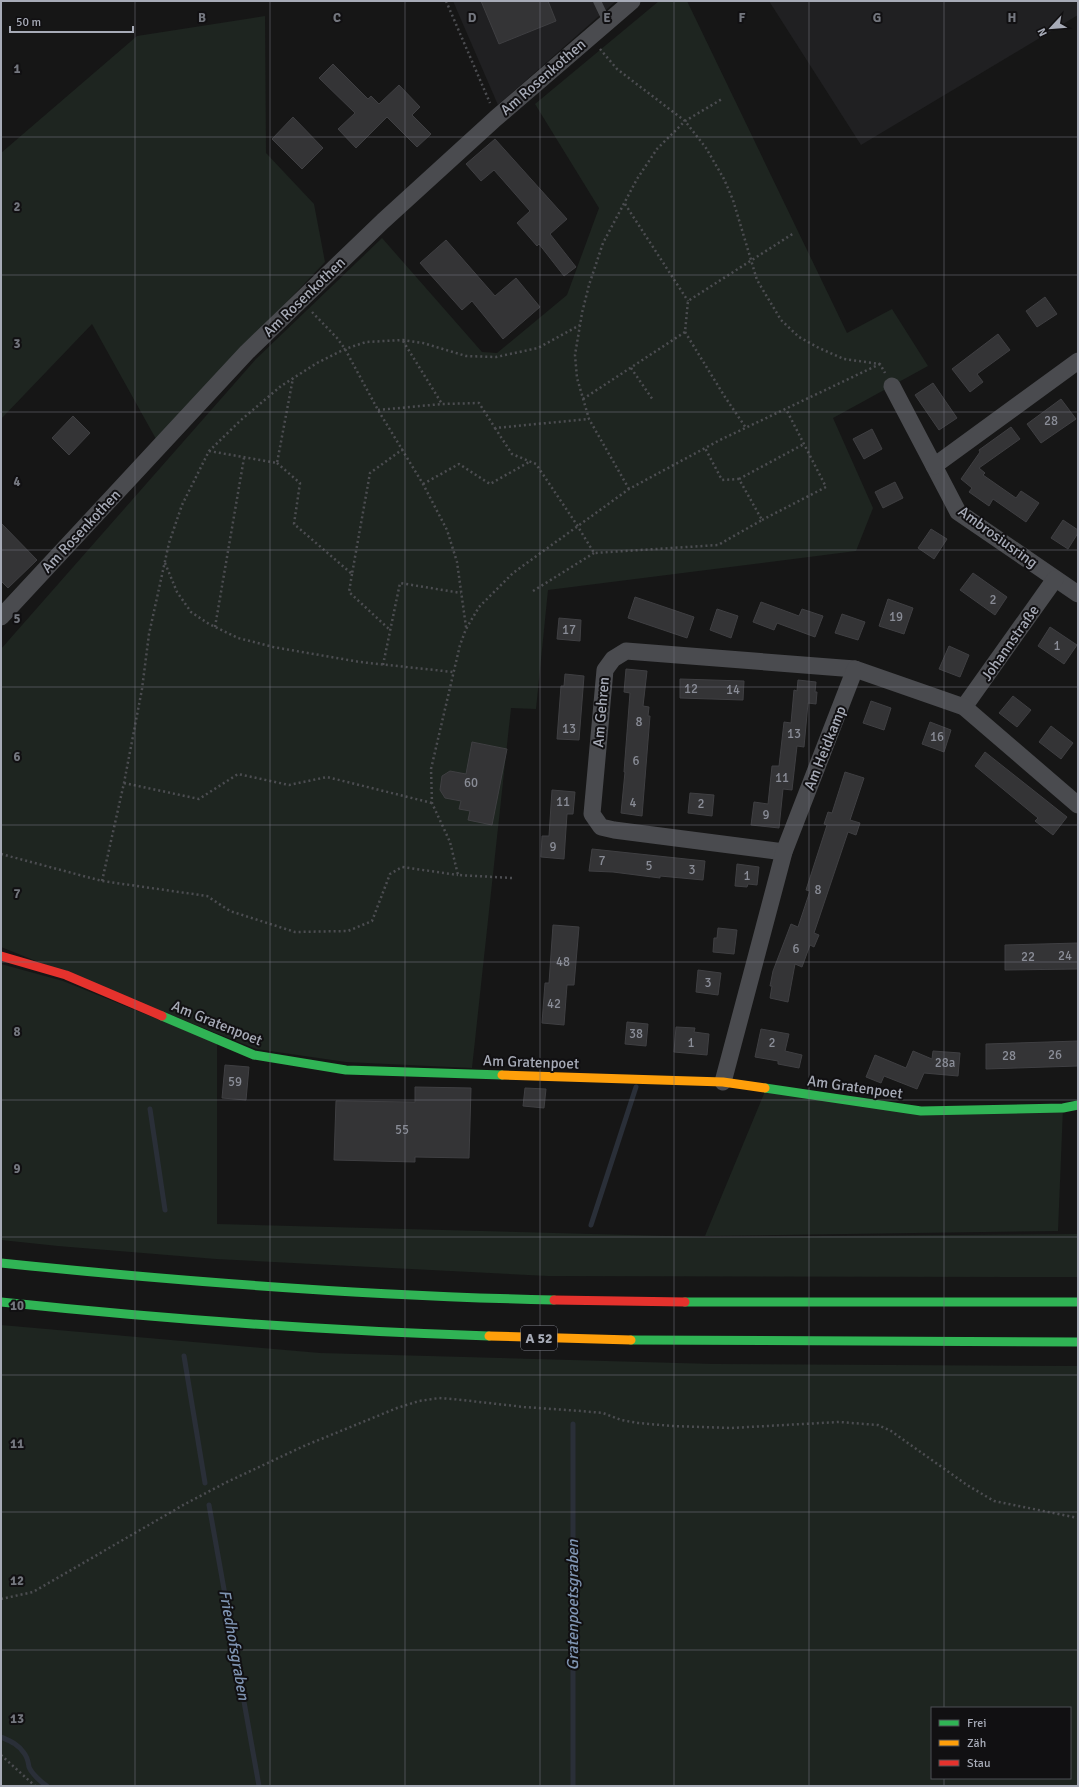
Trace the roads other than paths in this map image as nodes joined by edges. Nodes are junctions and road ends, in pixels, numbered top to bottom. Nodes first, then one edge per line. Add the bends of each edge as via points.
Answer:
1 (597, 1) edge
2 (632, 1) edge
3 (607, 22) junction
4 (1078, 360) edge
5 (892, 386) road end
6 (934, 466) junction
7 (1055, 579) junction
8 (1078, 594) edge
9 (1, 618) edge
10 (856, 669) junction
11 (964, 707) junction
12 (1078, 805) edge
13 (784, 852) junction
14 (1, 956) edge
15 (723, 1082) junction
16 (1078, 1104) edge
17 (1, 1263) edge
18 (1, 1302) edge
19 (1078, 1302) edge
20 (1078, 1342) edge

1 - 3 lane
2 - 3 street, Am Rosenkothen
3 - 9 street, Am Rosenkothen via 383,220 247,352
4 - 6 street
5 - 6 street, Ambrosiusring
6 - 7 street, Ambrosiusring via 958,512
7 - 8 street, Ambrosiusring
7 - 11 street, Johannstraße
10 - 11 street
10 - 13 street, Am Heidkamp
10 - 13 street, Am Gehren via 626,651 613,659 605,670 592,814 601,827
11 - 12 street
13 - 15 street, Am Heidkamp
14 - 15 main road, Am Gratenpoet via 66,975 254,1055 346,1070
15 - 16 main road, Am Gratenpoet via 921,1111 1063,1108
17 - 19 main road via 254,1287 461,1297 692,1301
18 - 20 main road, A 52 via 80,1312 257,1326 458,1337

